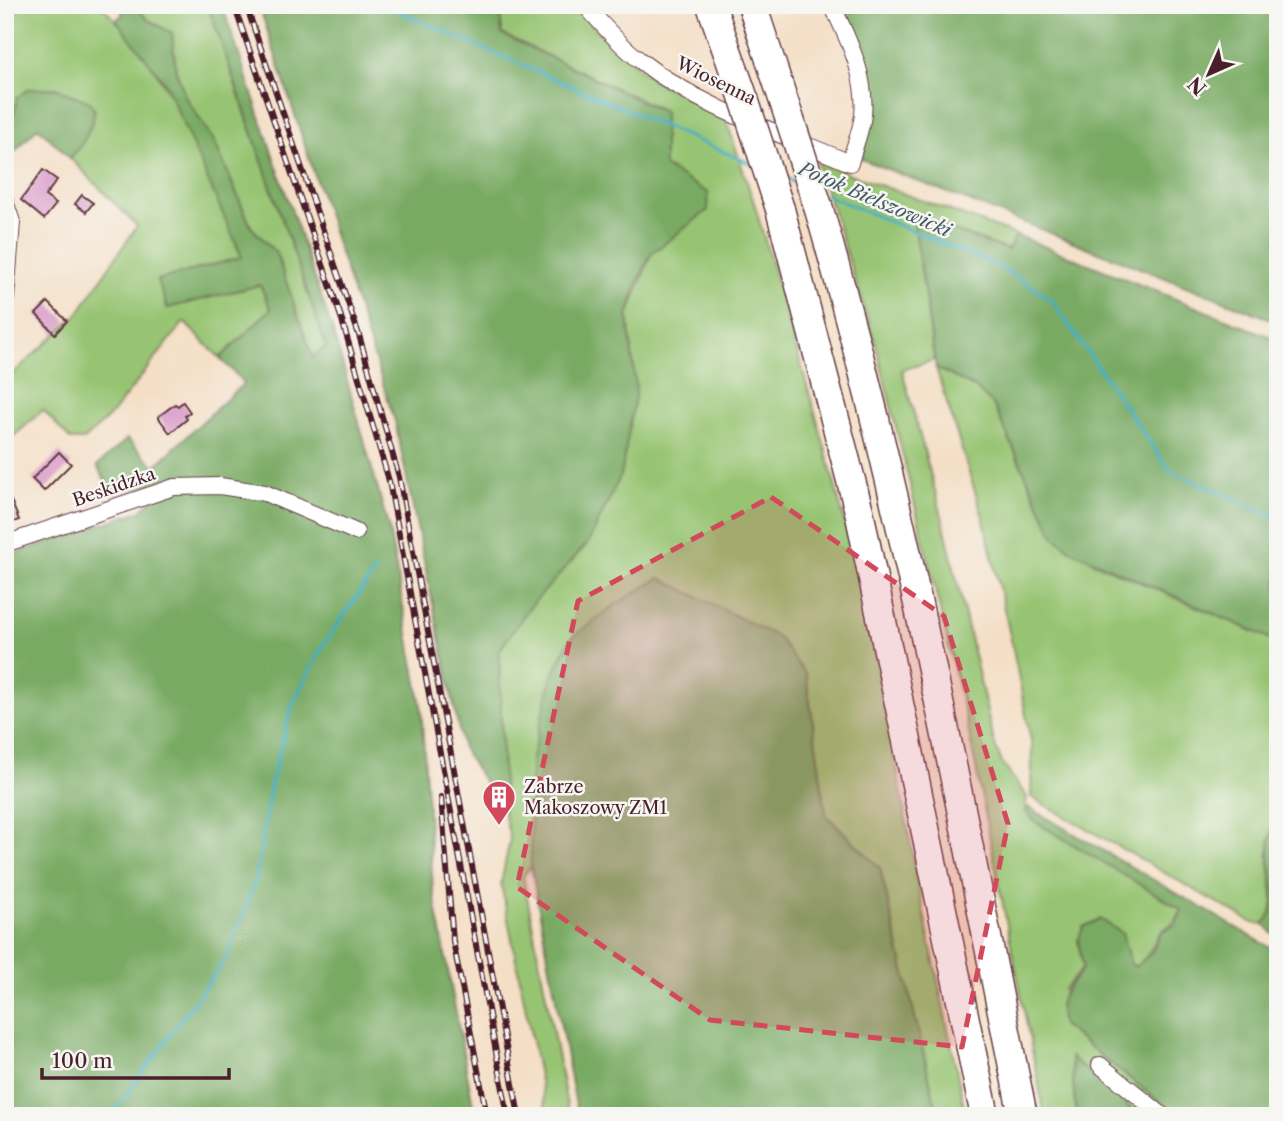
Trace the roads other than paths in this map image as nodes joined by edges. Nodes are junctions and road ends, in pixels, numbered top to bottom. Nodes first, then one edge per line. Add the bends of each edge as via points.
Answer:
1 (585, 5) edge
2 (711, 5) edge
3 (752, 5) edge
4 (832, 5) edge
5 (5, 201) edge
6 (6, 298) edge
7 (356, 532) dead end
8 (5, 544) edge
9 (1100, 1065) dead end
10 (985, 1116) edge
11 (1023, 1116) edge
12 (1163, 1116) edge

1 - 4 street, Wiosenna via 626,50 664,78 850,163 863,114 861,83 855,53
2 - 10 highway, bridge via 780,209 859,511
3 - 11 highway, bridge via 818,206 858,348 917,593
5 - 6 street via 12,222
7 - 8 street, Beskidzka via 265,493 220,486 174,487
9 - 12 street

